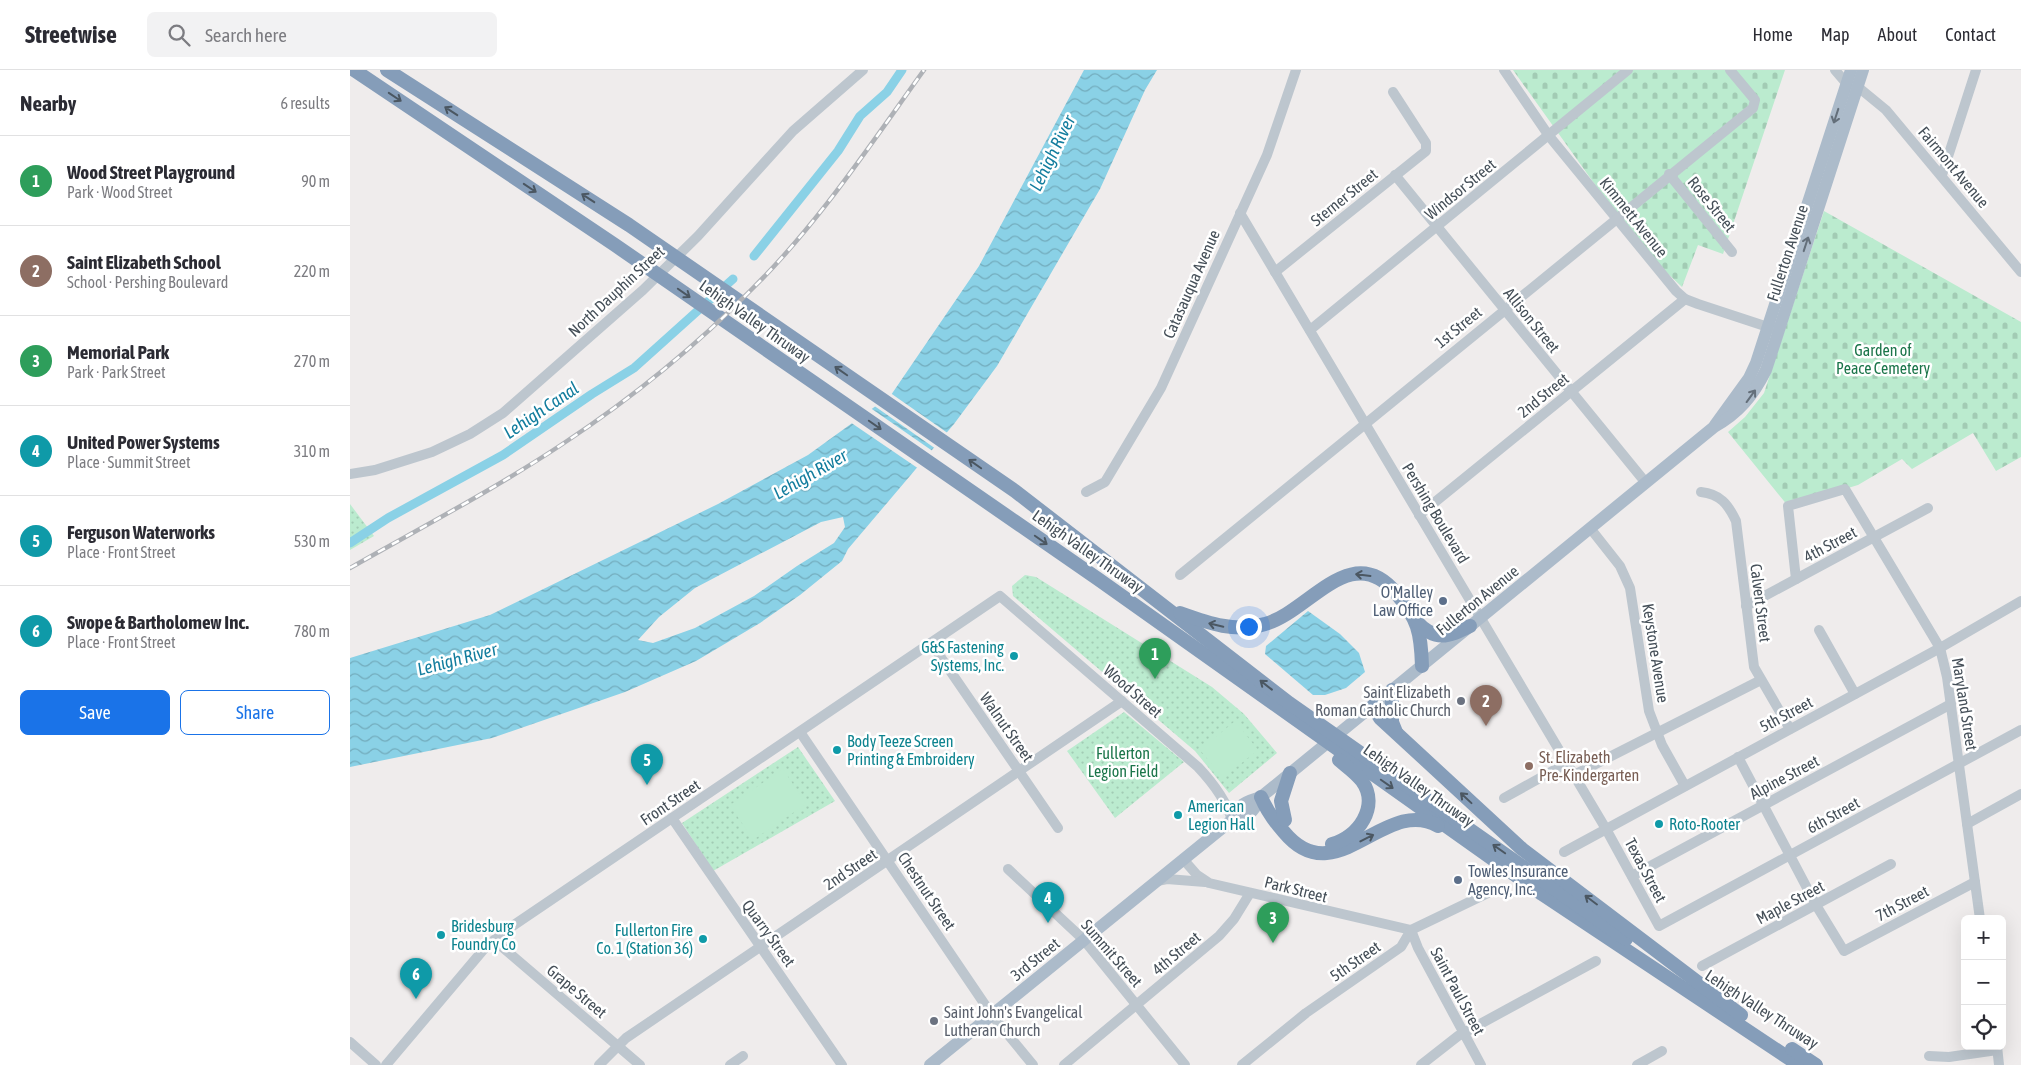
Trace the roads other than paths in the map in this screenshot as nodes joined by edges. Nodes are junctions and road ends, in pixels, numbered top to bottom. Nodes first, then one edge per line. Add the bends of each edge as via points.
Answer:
1 (354, 70) edge
2 (387, 70) edge
3 (863, 70) edge
4 (1296, 70) edge
5 (1504, 70) edge
6 (1628, 70) edge
7 (1730, 70) edge
8 (1836, 70) edge
9 (1852, 70) edge
10 (1863, 70) edge
11 (1976, 70) edge
12 (1853, 85) junction
13 (1393, 92) dead end
14 (1549, 136) junction
15 (1669, 174) junction
16 (1394, 175) junction
17 (1942, 175) junction
18 (1240, 213) junction
19 (1615, 219) junction
20 (1437, 227) junction
21 (1732, 252) dead end
22 (1275, 272) junction
23 (2021, 272) edge
24 (1685, 299) junction
25 (1504, 309) junction
26 (1773, 328) junction
27 (1310, 330) junction
28 (1571, 391) junction
29 (1364, 423) junction
30 (350, 474) edge
31 (1646, 483) junction
32 (1086, 492) dead end
33 (1701, 492) dead end
34 (1928, 508) dead end
35 (1419, 515) junction
36 (1590, 528) junction
37 (1874, 537) junction
38 (1180, 575) dead end
39 (1796, 579) junction
40 (1000, 596) joint
41 (2021, 602) edge
42 (1746, 606) junction
43 (1167, 608) junction
44 (1415, 620) junction
45 (1476, 622) junction
46 (1819, 630) dead end
47 (931, 643) junction
48 (1940, 648) junction
49 (1422, 666) junction
50 (1761, 680) junction
51 (1392, 690) junction
52 (1855, 694) junction
53 (1122, 701) junction
54 (1951, 704) junction
55 (1276, 706) junction
56 (1373, 706) junction
57 (1790, 729) junction
58 (2021, 730) edge
59 (800, 732) junction
60 (1397, 732) junction
61 (1656, 732) junction
62 (1738, 757) junction
63 (1567, 763) junction
64 (1958, 764) junction
65 (1019, 771) junction
66 (1290, 773) junction
67 (1574, 775) junction
68 (1685, 786) junction
69 (2021, 794) edge
70 (1261, 797) junction
71 (1504, 798) dead end
72 (1764, 805) junction
73 (672, 818) junction
74 (1232, 820) junction
75 (1285, 820) junction
76 (1967, 824) junction
77 (1058, 828) dead end
78 (1606, 829) junction
79 (1564, 852) dead end
80 (1791, 855) junction
81 (1183, 859) junction
82 (888, 861) junction
83 (1892, 864) dead end
84 (1008, 869) dead end
85 (1632, 876) junction
86 (1156, 881) junction
87 (1975, 882) junction
88 (1209, 883) junction
89 (1490, 892) dead end
90 (1250, 893) junction
91 (1542, 894) junction
92 (1816, 905) junction
93 (1979, 915) edge
94 (1659, 926) joint
95 (1411, 930) junction
96 (494, 940) junction
97 (1084, 940) junction
98 (761, 947) junction
99 (1596, 961) dead end
100 (1702, 966) dead end
101 (1137, 1005) junction
102 (992, 1015) junction
103 (1741, 1015) junction
104 (1463, 1032) junction
105 (350, 1042) edge
106 (618, 1045) junction
107 (1986, 1050) edge
108 (1997, 1050) edge
109 (1662, 1051) dead end
110 (743, 1056) dead end
111 (1929, 1056) dead end
112 (376, 1065) edge
113 (386, 1065) edge
114 (599, 1065) edge
115 (640, 1065) edge
116 (730, 1065) edge
117 (842, 1065) edge
118 (930, 1065) edge
119 (1033, 1065) edge
120 (1064, 1065) edge
121 (1185, 1065) edge
122 (1242, 1065) edge
123 (1421, 1065) edge
124 (1481, 1065) edge
125 (1637, 1065) edge
126 (1799, 1065) edge
127 (1816, 1065) edge
128 (1999, 1065) edge

1 -> 55 highway, Lehigh Valley Thruway via 615,245
43 -> 2 highway, Lehigh Valley Thruway via 1015,491 629,225
3 - 30 street, North Dauphin Street via 793,131 698,236 643,290 504,413 432,452 375,470
4 - 18 street, Catasauqua Avenue via 1267,155
5 - 14 street, Kimmett Avenue
6 - 14 street, Windsor Street
7 - 15 street, 1st Street via 1755,104
8 - 12 street, Fairmont Avenue
9 - 12 main road, Fullerton Avenue
10 - 12 main road, Fullerton Avenue
11 - 17 street
12 - 17 street, Fairmont Avenue via 1886,110
12 - 26 main road, Fullerton Avenue
13 - 16 street, Sterner Street via 1426,143 1426,151
14 - 19 street, Kimmett Avenue
14 - 20 street, Windsor Street
15 - 19 street, 1st Street
15 - 21 street, Rose Street
16 - 20 street, Allison Street
16 - 22 street, Sterner Street
17 - 23 street, Fairmont Avenue
18 - 22 street, Pershing Boulevard
18 - 32 street, Catasauqua Avenue via 1161,388 1105,482
19 - 24 street, Kimmett Avenue
19 - 25 street, 1st Street
20 - 25 street, Allison Street
20 - 27 street, Windsor Street
22 - 27 street, Pershing Boulevard
24 - 26 street, Kimmett Avenue
24 - 28 street, 2nd Street
25 - 28 street, Allison Street
25 - 29 street, 1st Street
26 - 31 main road, Fullerton Avenue via 1749,378 1714,427
27 - 29 street, Pershing Boulevard
28 - 31 street, Allison Street
28 - 35 street, 2nd Street
29 - 35 street, Pershing Boulevard
29 - 38 street, 1st Street
31 - 36 main road, Fullerton Avenue
33 - 42 street, Calvert Street via 1720,498 1736,521
34 - 37 street, 4th Street
35 - 45 street, Pershing Boulevard
36 - 45 main road, Fullerton Avenue
36 - 61 street, Keystone Avenue via 1620,566 1631,591 1644,691
37 - 39 street, 4th Street
37 - 39 street, Maryland Street via 1845,490 1788,506
37 - 48 street, Maryland Street
39 - 42 street, 4th Street
40 - 47 street, Front Street
40 - 53 street, Wood Street
41 - 48 street, 5th Street
42 - 50 street, Calvert Street via 1754,666
44 -> 43 highway via 1390,586 1373,576 1360,574 1339,577 1285,617 1253,627 1220,626
103 -> 43 highway, Lehigh Valley Thruway via 1668,969 1289,703
44 - 45 highway via 1427,632 1444,636
44 - 49 highway via 1421,638
45 - 49 main road, Fullerton Avenue
45 - 63 street, Pershing Boulevard
46 - 52 street
47 - 59 street, Front Street
47 - 65 street, Walnut Street
48 - 52 street, 5th Street
48 - 54 street, Maryland Street
49 - 51 main road, Fullerton Avenue
50 - 57 street, Calvert Street
50 - 61 street
51 - 56 main road, Fullerton Avenue
51 - 60 highway via 1392,722
52 - 57 street, 5th Street
53 - 65 street, 2nd Street
53 - 74 street, Wood Street via 1205,774 1227,805
54 - 64 street, Maryland Street
54 - 72 street, Alpine Street
55 - 75 highway via 1361,779 1367,790 1368,802 1364,819 1356,829 1346,838 1331,844 1307,840
55 -> 91 highway, Lehigh Valley Thruway
56 - 60 highway via 1380,718
56 - 66 main road, Fullerton Avenue
57 - 62 street, 5th Street
58 - 64 street, 6th Street
59 - 73 street, Front Street
59 - 82 street, Chestnut Street
103 -> 60 highway via 1522,849
61 - 67 street
61 - 68 street, Keystone Avenue
62 - 68 street, 5th Street
62 - 72 street
63 - 67 street, Pershing Boulevard
63 - 71 street
64 - 76 street, Maryland Street
64 - 80 street, 6th Street
65 - 77 street, Walnut Street
65 - 82 street, 2nd Street
66 - 70 main road, Fullerton Avenue
66 - 75 highway via 1282,800
67 - 78 street, Pershing Boulevard
68 - 78 street, 5th Street
69 - 76 street
70 - 74 main road, Fullerton Avenue via 1255,810 1243,819
70 - 75 highway via 1273,805
70 -> 91 highway via 1267,812 1287,836 1311,851 1325,854 1339,851 1400,822 1423,821 1435,825
72 - 80 street
72 - 85 street, Alpine Street
73 - 96 street, Front Street
73 - 98 street, Quarry Street
74 - 81 main road, Fullerton Avenue
76 - 87 street, Maryland Street
78 - 79 street, 5th Street
78 - 85 street, Texas Street
80 - 92 street
80 - 94 street, 6th Street
81 - 86 main road, 3rd Street
81 - 88 street, Park Street
82 - 98 street, 2nd Street
82 - 102 street, Chestnut Street
83 - 92 street, Maple Street
84 - 97 street, Summit Street
85 - 94 street, Texas Street
86 - 88 street
86 - 97 main road, 3rd Street
87 - 92 street, 7th Street via 1844,951
87 - 93 street, Maryland Street
88 - 90 street, Park Street
89 - 95 street, 5th Street
90 - 95 street, Park Street
90 - 101 street, 4th Street via 1219,936
91 - 126 highway, Lehigh Valley Thruway
92 - 100 street, Maple Street
95 - 104 street, Saint Paul Street
95 - 122 street, 5th Street via 1401,947 1306,1013
96 - 106 street, Grape Street
96 - 113 street, Front Street
97 - 101 street, Summit Street
97 - 102 main road, 3rd Street
98 - 106 street, 2nd Street
98 - 117 street, Quarry Street
99 - 104 street
101 - 120 street, 4th Street
101 - 121 street, Summit Street
102 - 118 main road, 3rd Street
102 - 119 street, Chestnut Street
103 - 127 highway, Lehigh Valley Thruway
104 - 123 street
104 - 124 street, Saint Paul Street
105 - 112 street
106 - 114 street, 2nd Street
106 - 115 street, Grape Street
107 - 111 street via 1949,1057
108 - 128 street
109 - 125 street
110 - 116 street

